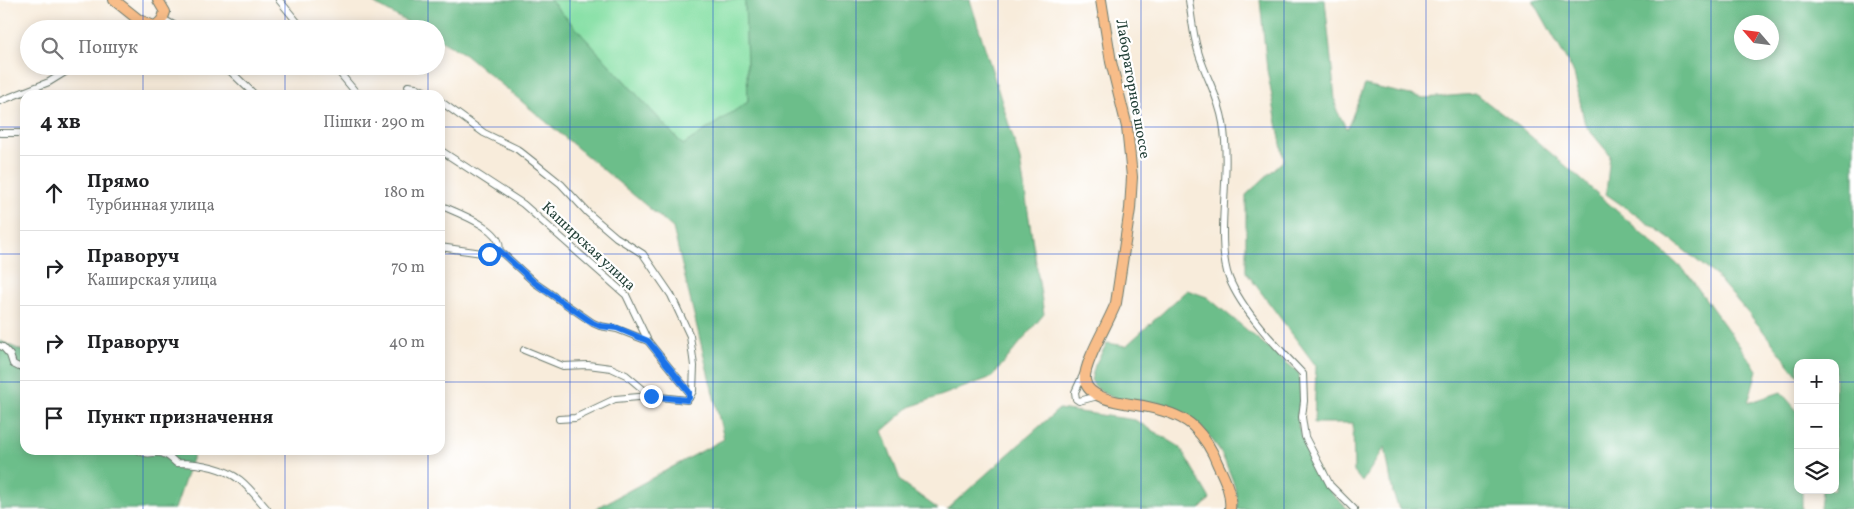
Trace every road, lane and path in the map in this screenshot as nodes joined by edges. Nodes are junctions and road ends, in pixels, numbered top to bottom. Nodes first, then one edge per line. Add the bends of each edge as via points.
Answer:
1 (114, 0) edge
2 (158, 0) edge
3 (279, 0) edge
4 (1101, 0) edge
5 (1189, 0) edge
6 (163, 19) edge
7 (139, 20) edge
8 (295, 20) edge
9 (60, 75) edge
10 (234, 75) edge
11 (341, 75) edge
12 (408, 86) dead end
13 (29, 90) edge
14 (250, 90) edge
15 (354, 90) edge
16 (422, 90) edge
17 (20, 93) edge
18 (0, 101) edge
19 (445, 106) edge
20 (0, 133) edge
21 (20, 133) edge
22 (445, 153) edge
23 (445, 207) edge
24 (445, 248) edge
25 (499, 250) junction
26 (648, 341) junction
27 (0, 346) edge
28 (524, 350) dead end
29 (20, 367) edge
30 (1085, 372) junction
31 (689, 395) junction
32 (651, 396) junction
33 (1098, 396) junction
34 (559, 419) dead end
35 (169, 455) edge
36 (267, 509) edge
37 (1230, 509) edge
38 (1354, 509) edge

1 - 7 main road
2 - 6 main road via 165,12
3 - 8 street
4 - 30 main road, Лабораторное шоссе via 1111,62 1127,127 1132,177 1116,303
5 - 38 street via 1202,63 1217,97 1223,122 1226,144 1223,235 1229,277 1240,301 1303,374 1305,437 1330,485
9 - 13 street
10 - 14 street
11 - 15 street
12 - 16 street
17 - 18 street
19 - 31 street via 484,133 516,149 561,184 616,237 643,254 671,295 690,336 694,366 693,391
20 - 21 street
22 - 26 street, Каширская улица via 523,204 626,295
23 - 25 street via 494,233
24 - 25 street via 489,254
25 - 26 street via 535,283 593,323 617,328
26 - 31 street, Каширская улица
27 - 29 street via 10,355 13,364
28 - 32 street via 564,366 611,368 626,375
30 - 33 main road via 1088,389
30 - 33 street via 1074,396 1079,401
31 - 32 street via 687,400
32 - 34 street via 614,399 575,418
33 - 37 main road via 1148,407 1193,426 1213,454 1227,484
35 - 36 street via 176,463 213,468 240,480

